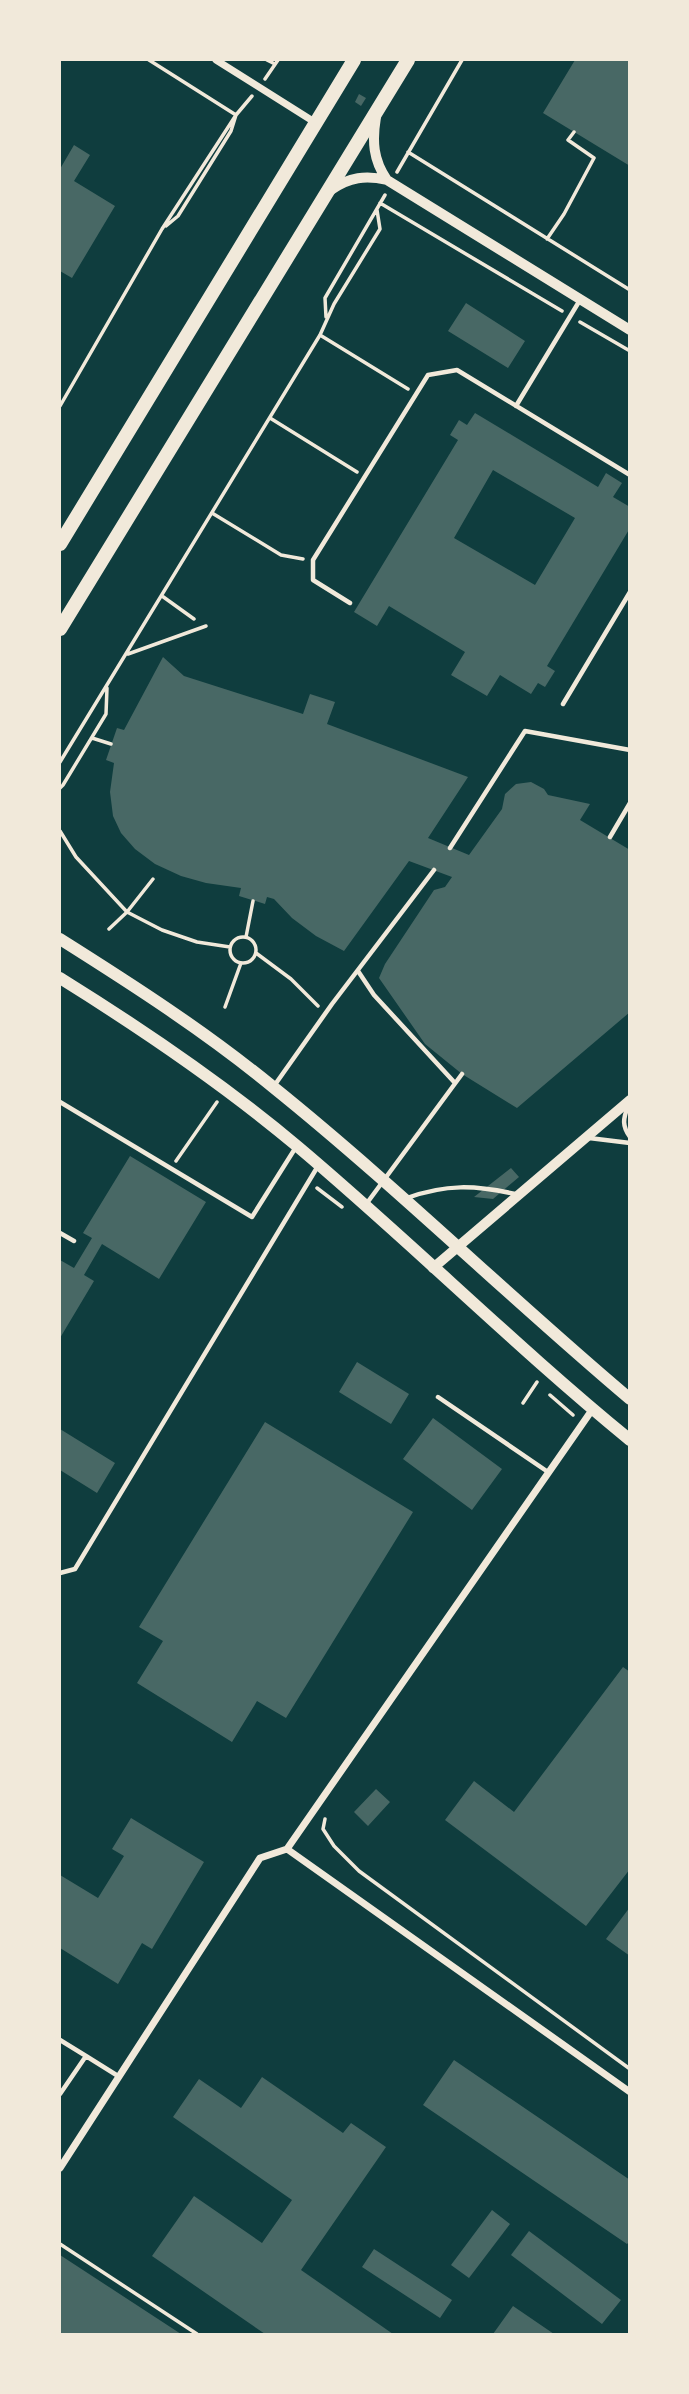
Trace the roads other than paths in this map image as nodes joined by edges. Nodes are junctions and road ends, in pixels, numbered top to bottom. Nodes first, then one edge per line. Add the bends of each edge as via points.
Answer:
1 (216, 60) edge
2 (354, 60) edge
3 (408, 60) edge
4 (377, 110) junction
5 (316, 123) junction
6 (390, 181) junction
7 (328, 192) junction
8 (580, 300) junction
9 (629, 330) edge
10 (516, 406) junction
11 (629, 475) edge
12 (60, 544) edge
13 (629, 592) edge
14 (350, 603) dead end
15 (60, 629) edge
16 (563, 704) dead end
17 (629, 750) edge
18 (629, 803) edge
19 (610, 837) dead end
20 (450, 848) dead end
21 (434, 870) dead end
22 (60, 939) edge
23 (358, 971) junction
24 (60, 978) edge
25 (462, 1074) dead end
26 (455, 1083) junction
27 (274, 1087) junction
28 (629, 1101) edge
29 (60, 1102) edge
30 (629, 1137) edge
31 (586, 1138) junction
32 (629, 1143) edge
33 (297, 1146) junction
34 (318, 1165) junction
35 (384, 1180) junction
36 (519, 1195) junction
37 (405, 1198) junction
38 (364, 1206) junction
39 (60, 1233) edge
40 (74, 1241) dead end
41 (457, 1246) junction
42 (433, 1268) junction
43 (438, 1397) dead end
44 (629, 1399) edge
45 (592, 1410) junction
46 (629, 1440) edge
47 (549, 1473) junction
48 (60, 1573) edge
49 (287, 1849) junction
50 (60, 2040) edge
51 (86, 2056) junction
52 (118, 2076) junction
53 (629, 2092) edge
54 (60, 2094) edge
55 (60, 2168) edge

1 - 5 street
2 - 5 main road
3 - 4 main road
4 - 6 street via 373,149 378,167
4 - 7 main road
5 - 12 main road
6 - 7 street via 356,177
6 - 8 street
7 - 15 main road
8 - 9 street
8 - 10 lane
10 - 11 lane
10 - 14 lane via 457,370 428,375 313,561 313,580
13 - 16 lane
17 - 20 lane via 526,731
18 - 19 lane
21 - 23 lane
22 - 27 main road via 209,1037
23 - 26 lane via 374,995
23 - 27 lane
24 - 33 main road via 220,1084
25 - 26 lane
26 - 35 lane
27 - 35 main road
28 - 30 lane via 623,1128
28 - 31 street
29 - 33 lane via 252,1217
31 - 32 lane
31 - 36 street
33 - 34 main road
34 - 38 main road
34 - 48 lane via 75,1569
35 - 37 main road
35 - 38 lane
36 - 37 lane via 487,1187 431,1189
36 - 41 street
37 - 41 main road
38 - 42 main road
39 - 40 lane
41 - 42 street
41 - 44 main road
42 - 45 main road
43 - 47 lane
45 - 46 main road
45 - 47 street
47 - 49 street
49 - 52 street via 260,1857
49 - 53 street
50 - 51 lane
51 - 52 lane
51 - 54 lane
52 - 55 street

